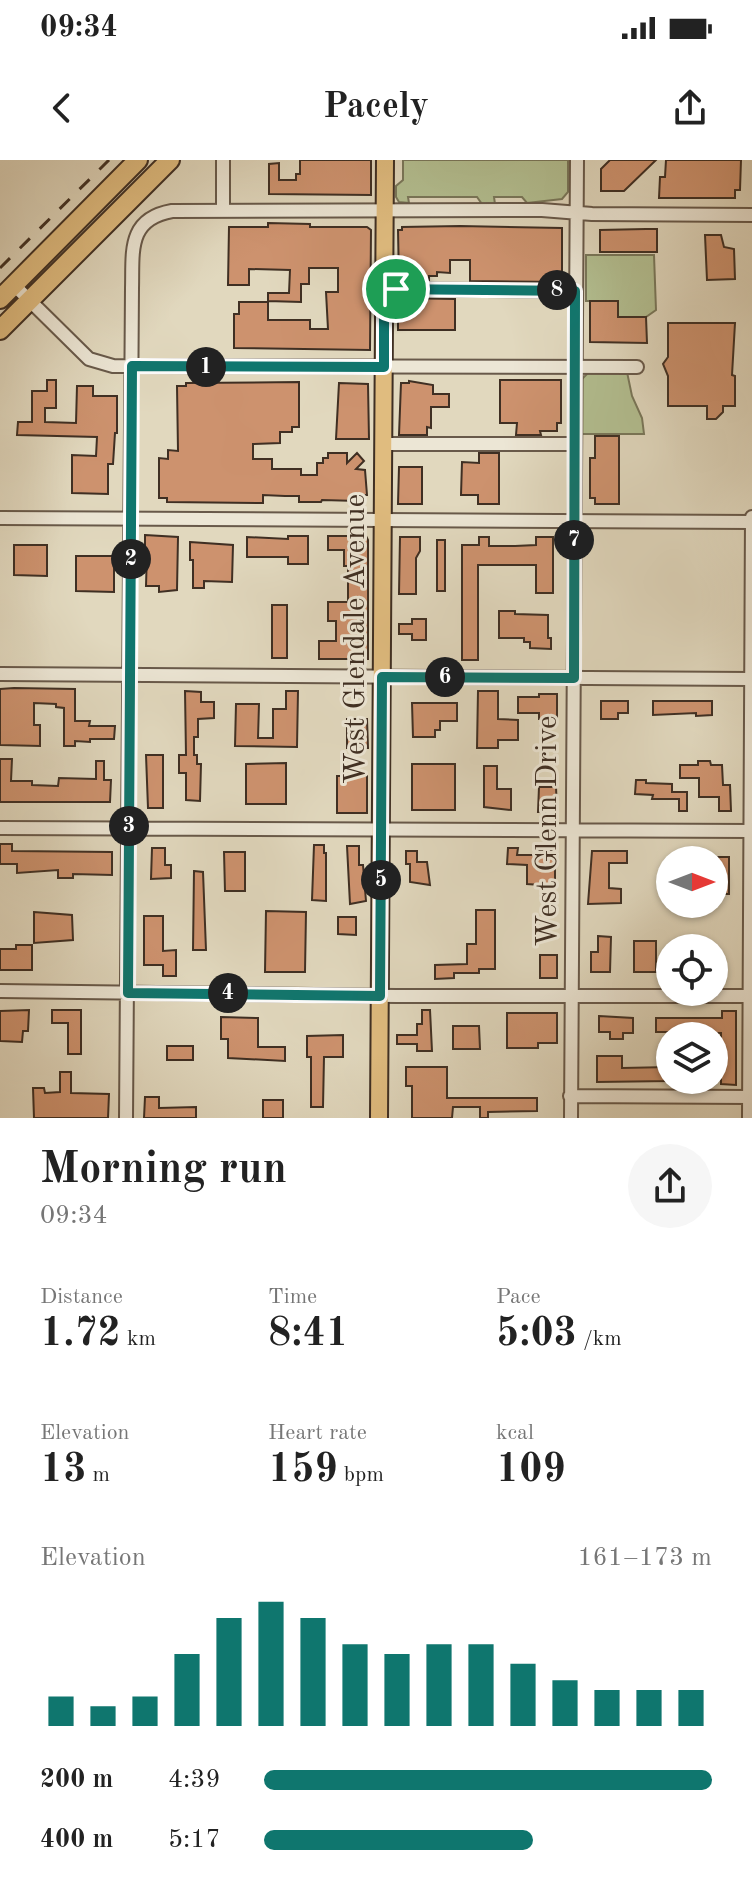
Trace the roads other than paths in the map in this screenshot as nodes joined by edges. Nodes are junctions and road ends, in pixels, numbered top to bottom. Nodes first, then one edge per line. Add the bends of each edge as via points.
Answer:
1 (138, 160) edge
2 (170, 160) edge
3 (223, 160) edge
4 (385, 160) edge
5 (577, 160) edge
6 (385, 210) junction
7 (223, 211) junction
8 (576, 212) junction
9 (752, 215) edge
10 (14, 285) junction
11 (384, 289) junction
12 (575, 291) junction
13 (0, 299) edge
14 (29, 301) junction
15 (0, 330) edge
16 (132, 366) junction
17 (384, 367) junction
18 (574, 367) junction
19 (637, 367) dead end
20 (383, 444) junction
21 (574, 444) junction
22 (752, 516) edge
23 (0, 518) edge
24 (130, 520) junction
25 (383, 522) junction
26 (574, 522) junction
27 (752, 522) edge
28 (0, 674) edge
29 (130, 674) junction
30 (382, 677) junction
31 (574, 678) junction
32 (750, 679) junction
33 (0, 828) edge
34 (129, 828) junction
35 (381, 830) junction
36 (573, 831) junction
37 (751, 831) edge
38 (0, 991) edge
39 (128, 993) junction
40 (571, 995) junction
41 (380, 996) junction
42 (750, 996) edge
43 (570, 1096) junction
44 (749, 1097) junction
45 (126, 1118) edge
46 (379, 1118) edge
47 (571, 1118) edge
48 (749, 1118) edge

1 - 10 highway
2 - 14 highway
3 - 7 street
4 - 6 main road, West Glendale Avenue
5 - 8 street, West Glenn Drive
6 - 7 street
6 - 8 street
6 - 11 main road, West Glendale Avenue
7 - 16 street via 158,214 138,231 133,247
8 - 9 street
8 - 12 street, West Glenn Drive
10 - 13 highway
10 - 14 street
11 - 12 street
11 - 17 main road, West Glendale Avenue
12 - 18 street, West Glenn Drive
14 - 15 highway
14 - 16 street via 89,359
16 - 17 street
16 - 24 street
17 - 18 street
17 - 20 main road, West Glendale Avenue
18 - 19 street
18 - 21 street, West Glenn Drive
20 - 21 street
20 - 25 main road, West Glendale Avenue
21 - 26 street, West Glenn Drive
22 - 27 street
23 - 24 street
24 - 25 street
24 - 29 street
25 - 26 street
25 - 30 main road, West Glendale Avenue
26 - 27 street
26 - 31 street, West Glenn Drive
27 - 32 street
28 - 29 street
29 - 30 street
29 - 34 street
30 - 31 street
30 - 35 main road, West Glendale Avenue
31 - 32 street
31 - 36 street, West Glenn Drive
32 - 37 street
33 - 34 street
34 - 35 street
34 - 39 street
35 - 36 street
35 - 41 main road, West Glendale Avenue
36 - 37 street
36 - 40 street, West Glenn Drive
37 - 42 street
38 - 39 street
39 - 41 street
39 - 45 street
40 - 41 street
40 - 42 street
40 - 43 street, West Glenn Drive
41 - 46 main road, West Glendale Avenue
42 - 44 street
43 - 44 street
43 - 47 street, West Glenn Drive
44 - 48 street

